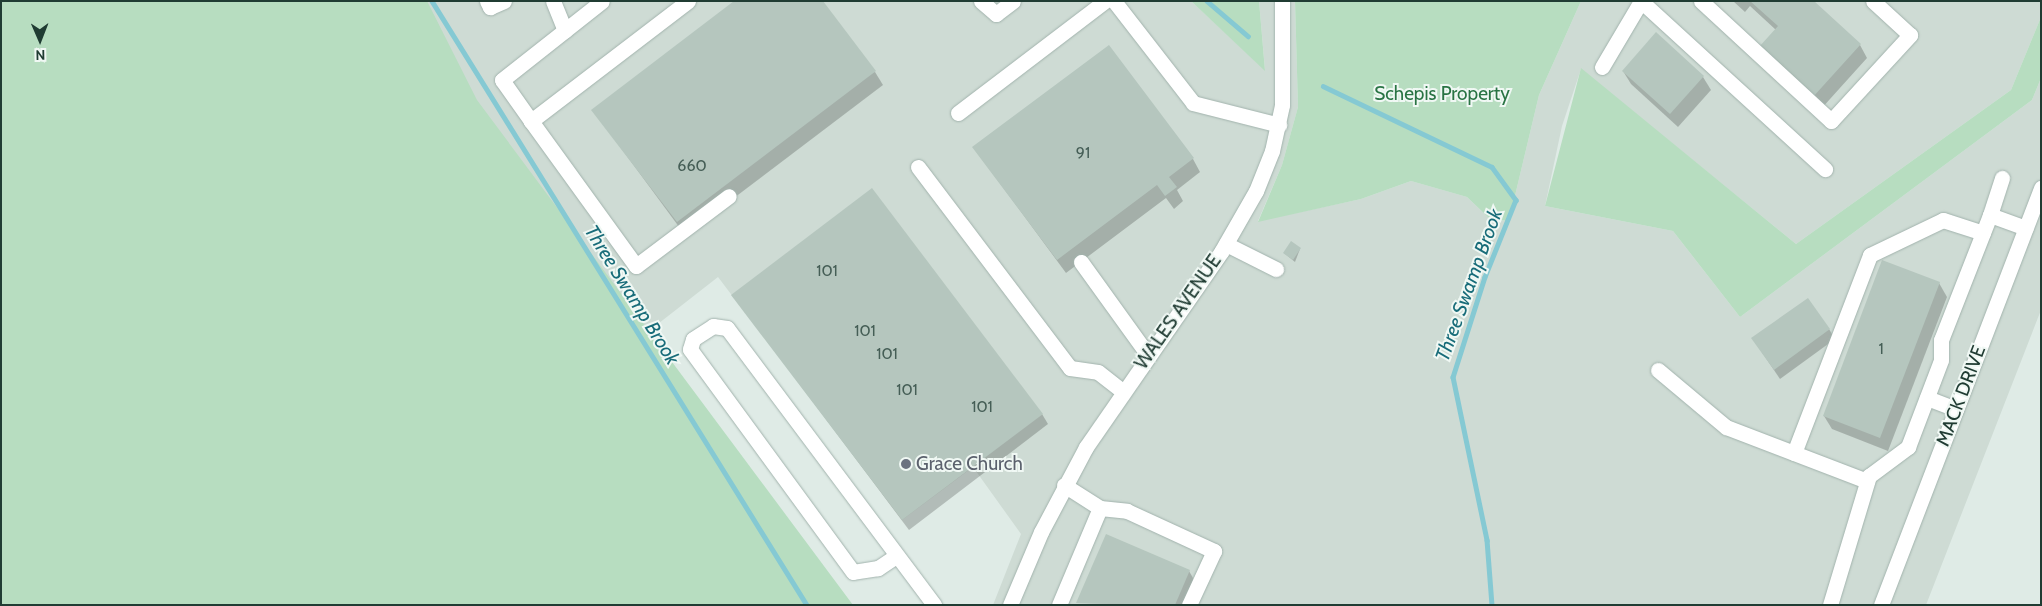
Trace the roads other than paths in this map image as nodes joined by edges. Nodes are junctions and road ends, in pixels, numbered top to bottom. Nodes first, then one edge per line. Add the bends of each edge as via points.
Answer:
1 (487, 1) edge
2 (504, 1) edge
3 (553, 1) edge
4 (602, 1) edge
5 (688, 1) edge
6 (981, 1) edge
7 (1013, 1) edge
8 (1105, 1) edge
9 (1114, 1) edge
10 (1282, 1) edge
11 (1701, 1) edge
12 (1874, 1) edge
13 (1641, 2) edge
14 (565, 31) junction
15 (1602, 67) dead end
16 (958, 113) dead end
17 (531, 121) junction
18 (1279, 125) junction
19 (918, 168) dead end
20 (1825, 169) dead end
21 (2002, 178) dead end
22 (2041, 188) edge
23 (729, 196) dead end
24 (1990, 215) junction
25 (2026, 228) junction
26 (1983, 233) junction
27 (1226, 244) junction
28 (1080, 262) dead end
29 (1276, 269) dead end
30 (1148, 355) junction
31 (1658, 370) dead end
32 (1122, 390) junction
33 (1927, 398) junction
34 (1956, 409) junction
35 (1794, 453) junction
36 (1867, 481) junction
37 (1064, 485) junction
38 (1100, 508) junction
39 (896, 556) junction
40 (933, 604) edge
41 (1010, 605) edge
42 (1059, 605) edge
43 (1189, 605) edge
44 (1830, 605) edge
45 (1881, 605) edge

1 - 2 street via 490,8
3 - 14 street
4 - 14 street
5 - 17 street
6 - 7 street via 996,14
8 - 16 street
9 - 18 street via 1193,104
10 - 18 street, WALES AVENUE via 1285,66
11 - 12 street via 1831,121 1910,35
13 - 15 street
13 - 20 street
14 - 17 street via 502,80
17 - 23 street via 636,266
18 - 27 street, WALES AVENUE via 1256,191
19 - 32 street via 1070,368 1098,372
21 - 24 street
22 - 25 street, MACK DRIVE
24 - 25 street
24 - 26 street
25 - 34 street, MACK DRIVE
26 - 33 street via 1941,340 1941,360
26 - 35 street via 1943,220 1870,255
27 - 29 street
27 - 30 street, WALES AVENUE
28 - 30 street
30 - 32 street, WALES AVENUE
31 - 35 street via 1726,426
32 - 37 street, WALES AVENUE
33 - 34 street
33 - 36 street via 1908,447 1901,456 1872,470
34 - 45 street, MACK DRIVE
35 - 36 street
36 - 44 street
37 - 38 street
37 - 41 street, WALES AVENUE
38 - 42 street
38 - 43 street via 1127,511 1214,551
39 - 39 street via 727,328 713,326 693,339 690,349 853,572 878,568
39 - 40 street

